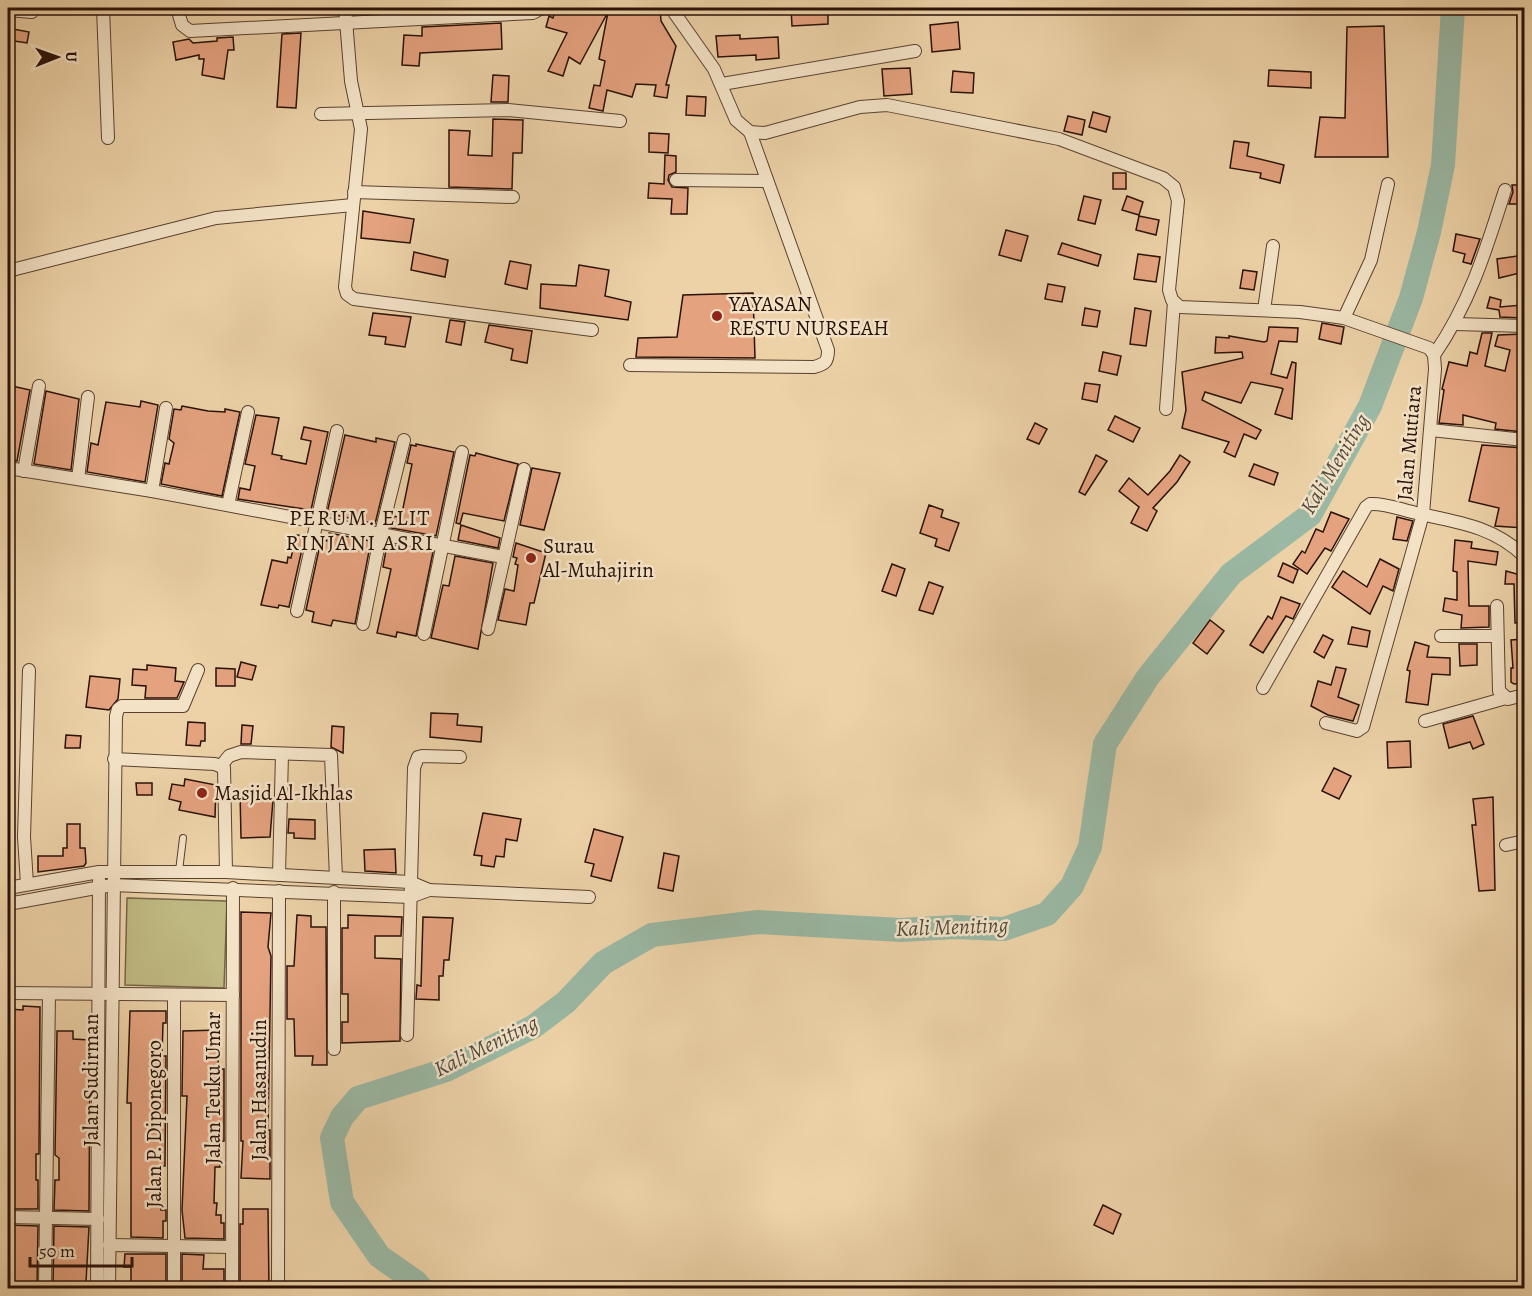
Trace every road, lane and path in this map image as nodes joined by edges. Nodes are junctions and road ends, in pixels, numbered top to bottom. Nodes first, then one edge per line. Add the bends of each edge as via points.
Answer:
1 (103, 8) edge
2 (177, 8) edge
3 (345, 8) edge
4 (542, 8) edge
5 (671, 8) edge
6 (1523, 8) edge
7 (8, 10) edge
8 (32, 12) dead end
9 (346, 23) junction
10 (1524, 48) edge
11 (915, 51) dead end
12 (1524, 79) edge
13 (722, 84) junction
14 (1524, 95) edge
15 (360, 112) junction
16 (321, 114) dead end
17 (620, 121) dead end
18 (750, 132) junction
19 (108, 138) dead end
20 (676, 180) dead end
21 (766, 181) junction
22 (1388, 184) dead end
23 (1504, 190) dead end
24 (513, 197) dead end
25 (354, 199) junction
26 (1273, 246) dead end
27 (8, 271) edge
28 (1174, 302) junction
29 (1264, 310) junction
30 (1348, 318) junction
31 (1456, 324) junction
32 (1524, 326) edge
33 (592, 330) dead end
34 (1430, 351) junction
35 (630, 365) dead end
36 (39, 386) dead end
37 (88, 397) dead end
38 (166, 408) dead end
39 (1166, 409) dead end
40 (248, 412) dead end
41 (1431, 430) junction
42 (337, 431) dead end
43 (404, 440) dead end
44 (1524, 440) edge
45 (462, 452) dead end
46 (8, 468) edge
47 (524, 469) dead end
48 (24, 471) junction
49 (78, 479) junction
50 (152, 490) junction
51 (228, 506) junction
52 (1423, 514) junction
53 (318, 522) junction
54 (381, 533) junction
55 (441, 545) junction
56 (1524, 556) edge
57 (503, 557) junction
58 (1497, 606) dead end
59 (297, 611) dead end
60 (363, 624) dead end
61 (488, 629) dead end
62 (424, 634) dead end
63 (1441, 636) dead end
64 (1497, 636) junction
65 (29, 670) dead end
66 (198, 670) dead end
67 (1263, 688) dead end
68 (1524, 695) edge
69 (1506, 698) junction
70 (1425, 721) dead end
71 (1326, 723) dead end
72 (282, 754) junction
73 (460, 757) dead end
74 (114, 759) junction
75 (221, 766) junction
76 (183, 838) dead end
77 (1524, 841) edge
78 (1506, 845) dead end
79 (99, 872) junction
80 (113, 872) junction
81 (179, 872) junction
82 (226, 872) junction
83 (279, 875) junction
84 (336, 878) junction
85 (410, 882) junction
86 (27, 884) junction
87 (106, 885) junction
88 (8, 888) edge
89 (233, 888) junction
90 (429, 890) junction
91 (279, 891) junction
92 (334, 892) junction
93 (410, 897) junction
94 (589, 897) dead end
95 (8, 904) edge
96 (8, 993) edge
97 (49, 994) junction
98 (105, 995) junction
99 (174, 995) junction
100 (233, 995) junction
101 (407, 1035) dead end
102 (334, 1049) dead end
103 (8, 1217) edge
104 (47, 1217) junction
105 (98, 1219) junction
106 (109, 1245) junction
107 (174, 1246) junction
108 (232, 1247) junction
109 (45, 1288) edge
110 (97, 1288) edge
111 (109, 1288) edge
112 (174, 1288) edge
113 (232, 1288) edge
114 (278, 1288) edge

1 - 19 street
2 - 9 street via 181,24 190,31
3 - 9 street
4 - 9 street via 533,13
5 - 13 street
6 - 10 street
7 - 8 street
9 - 15 street via 351,81
11 - 13 street
12 - 14 street
13 - 18 street via 736,120
15 - 16 street
15 - 17 street via 508,110
15 - 25 street
18 - 21 street
18 - 28 street via 769,132 860,107 894,106 1059,139 1163,178 1177,195 1168,290
20 - 21 street
21 - 35 street via 828,351 824,364
22 - 30 street via 1371,260
23 - 31 street via 1479,272
24 - 25 street
25 - 27 street via 216,218
25 - 33 street via 345,286 353,298
26 - 29 street
28 - 29 street via 1187,309
28 - 39 street
29 - 30 street
30 - 34 street
31 - 32 street
31 - 34 street
34 - 41 street, Jalan Mutiara
36 - 48 street
37 - 49 street
38 - 50 street
40 - 51 street
41 - 44 street
41 - 52 street, Jalan Mutiara
42 - 53 street
43 - 54 street
45 - 55 street
46 - 48 street
47 - 57 street
48 - 49 street
49 - 50 street
50 - 51 street
51 - 53 street
52 - 56 street, Jalan Mutiara via 1484,529 1506,540
52 - 67 street via 1376,504 1366,507
52 - 71 street via 1363,727 1357,731
53 - 54 street
53 - 59 street
54 - 55 street
54 - 60 street
55 - 57 street
55 - 62 street
57 - 61 street
58 - 64 street
63 - 64 street
64 - 69 street via 1498,688
65 - 86 street via 24,837
66 - 74 street, Jalan Sudirman via 183,706 118,709
68 - 69 street
69 - 70 street
72 - 75 street via 234,753
72 - 83 street
72 - 84 street via 327,753 332,758
73 - 85 street via 422,756 416,762
74 - 75 street
74 - 80 street, Jalan Sudirman
75 - 82 street via 226,773
76 - 81 lane
77 - 78 street
79 - 80 street
79 - 86 street
79 - 87 street
80 - 81 street
80 - 87 street, Jalan Sudirman
81 - 82 street
82 - 83 street
83 - 84 street
84 - 85 street
85 - 90 street
85 - 93 street
86 - 88 street
87 - 89 street
87 - 95 street
87 - 98 street, Jalan Sudirman
89 - 91 street
89 - 100 street, Jalan Teuku Umar
90 - 93 street
90 - 94 street
91 - 92 street
91 - 114 street, Jalan Hasanudin
92 - 93 street
92 - 102 street
93 - 101 street
96 - 97 street
97 - 98 street
97 - 104 street
98 - 99 street
98 - 105 street
98 - 106 street, Jalan Sudirman
99 - 100 street
99 - 107 street, Jalan P. Diponegoro
100 - 108 street, Jalan Teuku Umar
103 - 104 street
104 - 105 street
104 - 109 street
105 - 110 street
106 - 107 street
106 - 111 street, Jalan Sudirman
107 - 108 street
107 - 112 street, Jalan P. Diponegoro
108 - 113 street, Jalan Teuku Umar

